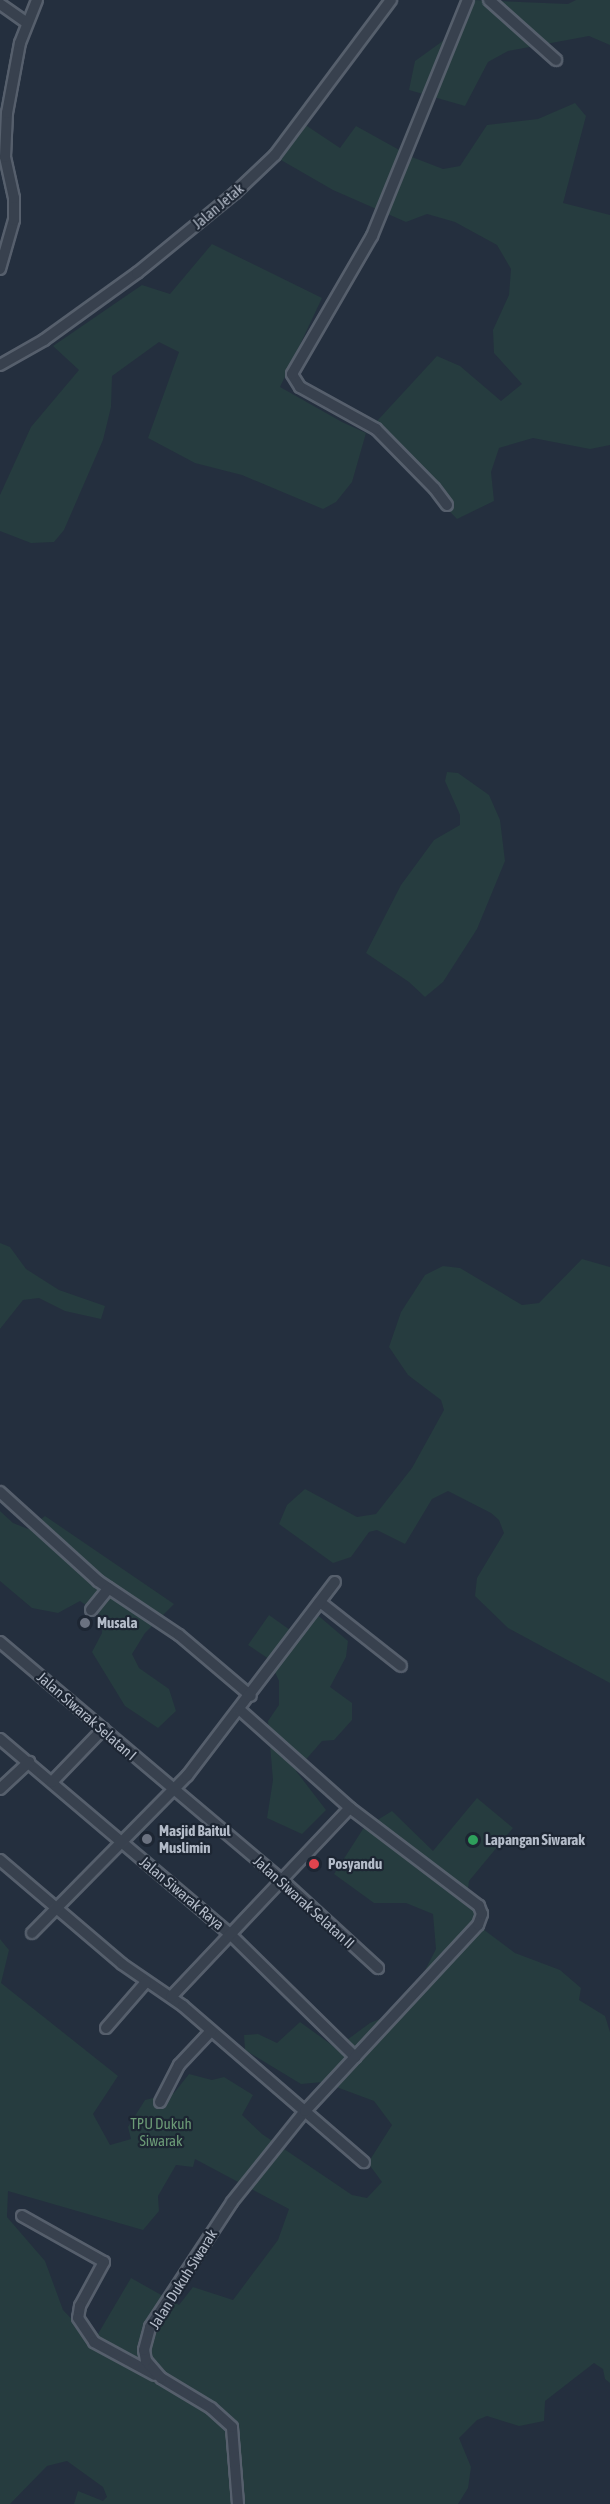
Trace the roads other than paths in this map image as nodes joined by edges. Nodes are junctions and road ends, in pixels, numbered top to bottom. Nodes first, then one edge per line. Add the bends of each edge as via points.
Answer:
1 (38, 0) edge
2 (391, 0) edge
3 (468, 0) edge
4 (489, 0) edge
5 (0, 4) edge
6 (26, 22) junction
7 (556, 60) dead end
8 (3, 170) edge
9 (0, 269) edge
10 (0, 365) edge
11 (447, 506) dead end
12 (0, 1492) edge
13 (335, 1582) dead end
14 (109, 1588) junction
15 (320, 1602) junction
16 (91, 1610) dead end
17 (0, 1642) edge
18 (401, 1666) dead end
19 (251, 1696) junction
20 (240, 1710) junction
21 (103, 1730) junction
22 (0, 1739) edge
23 (28, 1762) junction
24 (52, 1782) junction
25 (0, 1789) edge
26 (174, 1791) junction
27 (350, 1808) junction
28 (122, 1843) junction
29 (0, 1860) edge
30 (283, 1881) junction
31 (56, 1907) junction
32 (32, 1933) dead end
33 (232, 1936) junction
34 (378, 1968) dead end
35 (146, 1982) junction
36 (171, 1998) junction
37 (106, 2028) dead end
38 (211, 2031) junction
39 (355, 2057) junction
40 (160, 2102) dead end
41 (305, 2111) junction
42 (364, 2162) dead end
43 (22, 2216) dead end
44 (161, 2378) junction
45 (238, 2504) edge

1 - 6 street
2 - 10 street, Jalan Jetak via 275,155 235,194 137,273 44,340
3 - 11 street via 372,236 292,374 300,387 376,429 435,488
4 - 7 street
5 - 6 street
6 - 8 street via 8,113
8 - 9 street via 14,198 14,220
12 - 14 street
13 - 15 street
14 - 16 street
14 - 19 street via 179,1635
15 - 18 street
15 - 19 street
17 - 21 street, Jalan Siwarak Selatan I
19 - 20 street
20 - 26 street
20 - 27 street
21 - 24 street
21 - 26 street, Jalan Siwarak Selatan I
22 - 23 street, Jalan Siwarak Raya
23 - 24 street, Jalan Siwarak Raya
23 - 25 street
24 - 28 street, Jalan Siwarak Raya
26 - 28 street
26 - 30 street, Jalan Siwarak Selatan II
27 - 30 street
27 - 39 street, Jalan Dukuh Siwarak via 479,1906 482,1914 478,1925
28 - 31 street
28 - 33 street, Jalan Siwarak Raya
29 - 31 street
30 - 33 street
30 - 34 street, Jalan Siwarak Selatan II
31 - 32 street
31 - 35 street
33 - 36 street via 207,1957
33 - 39 street, Jalan Siwarak Raya
35 - 36 street
35 - 37 street
36 - 38 street
38 - 40 street via 179,2065
38 - 41 street
39 - 41 street, Jalan Dukuh Siwarak
41 - 42 street
41 - 44 street, Jalan Dukuh Siwarak via 232,2202 150,2327 144,2350 146,2361
43 - 44 street via 104,2262 80,2306 78,2318 94,2342
44 - 45 street, Jalan Dukuh Siwarak via 211,2408 232,2427

